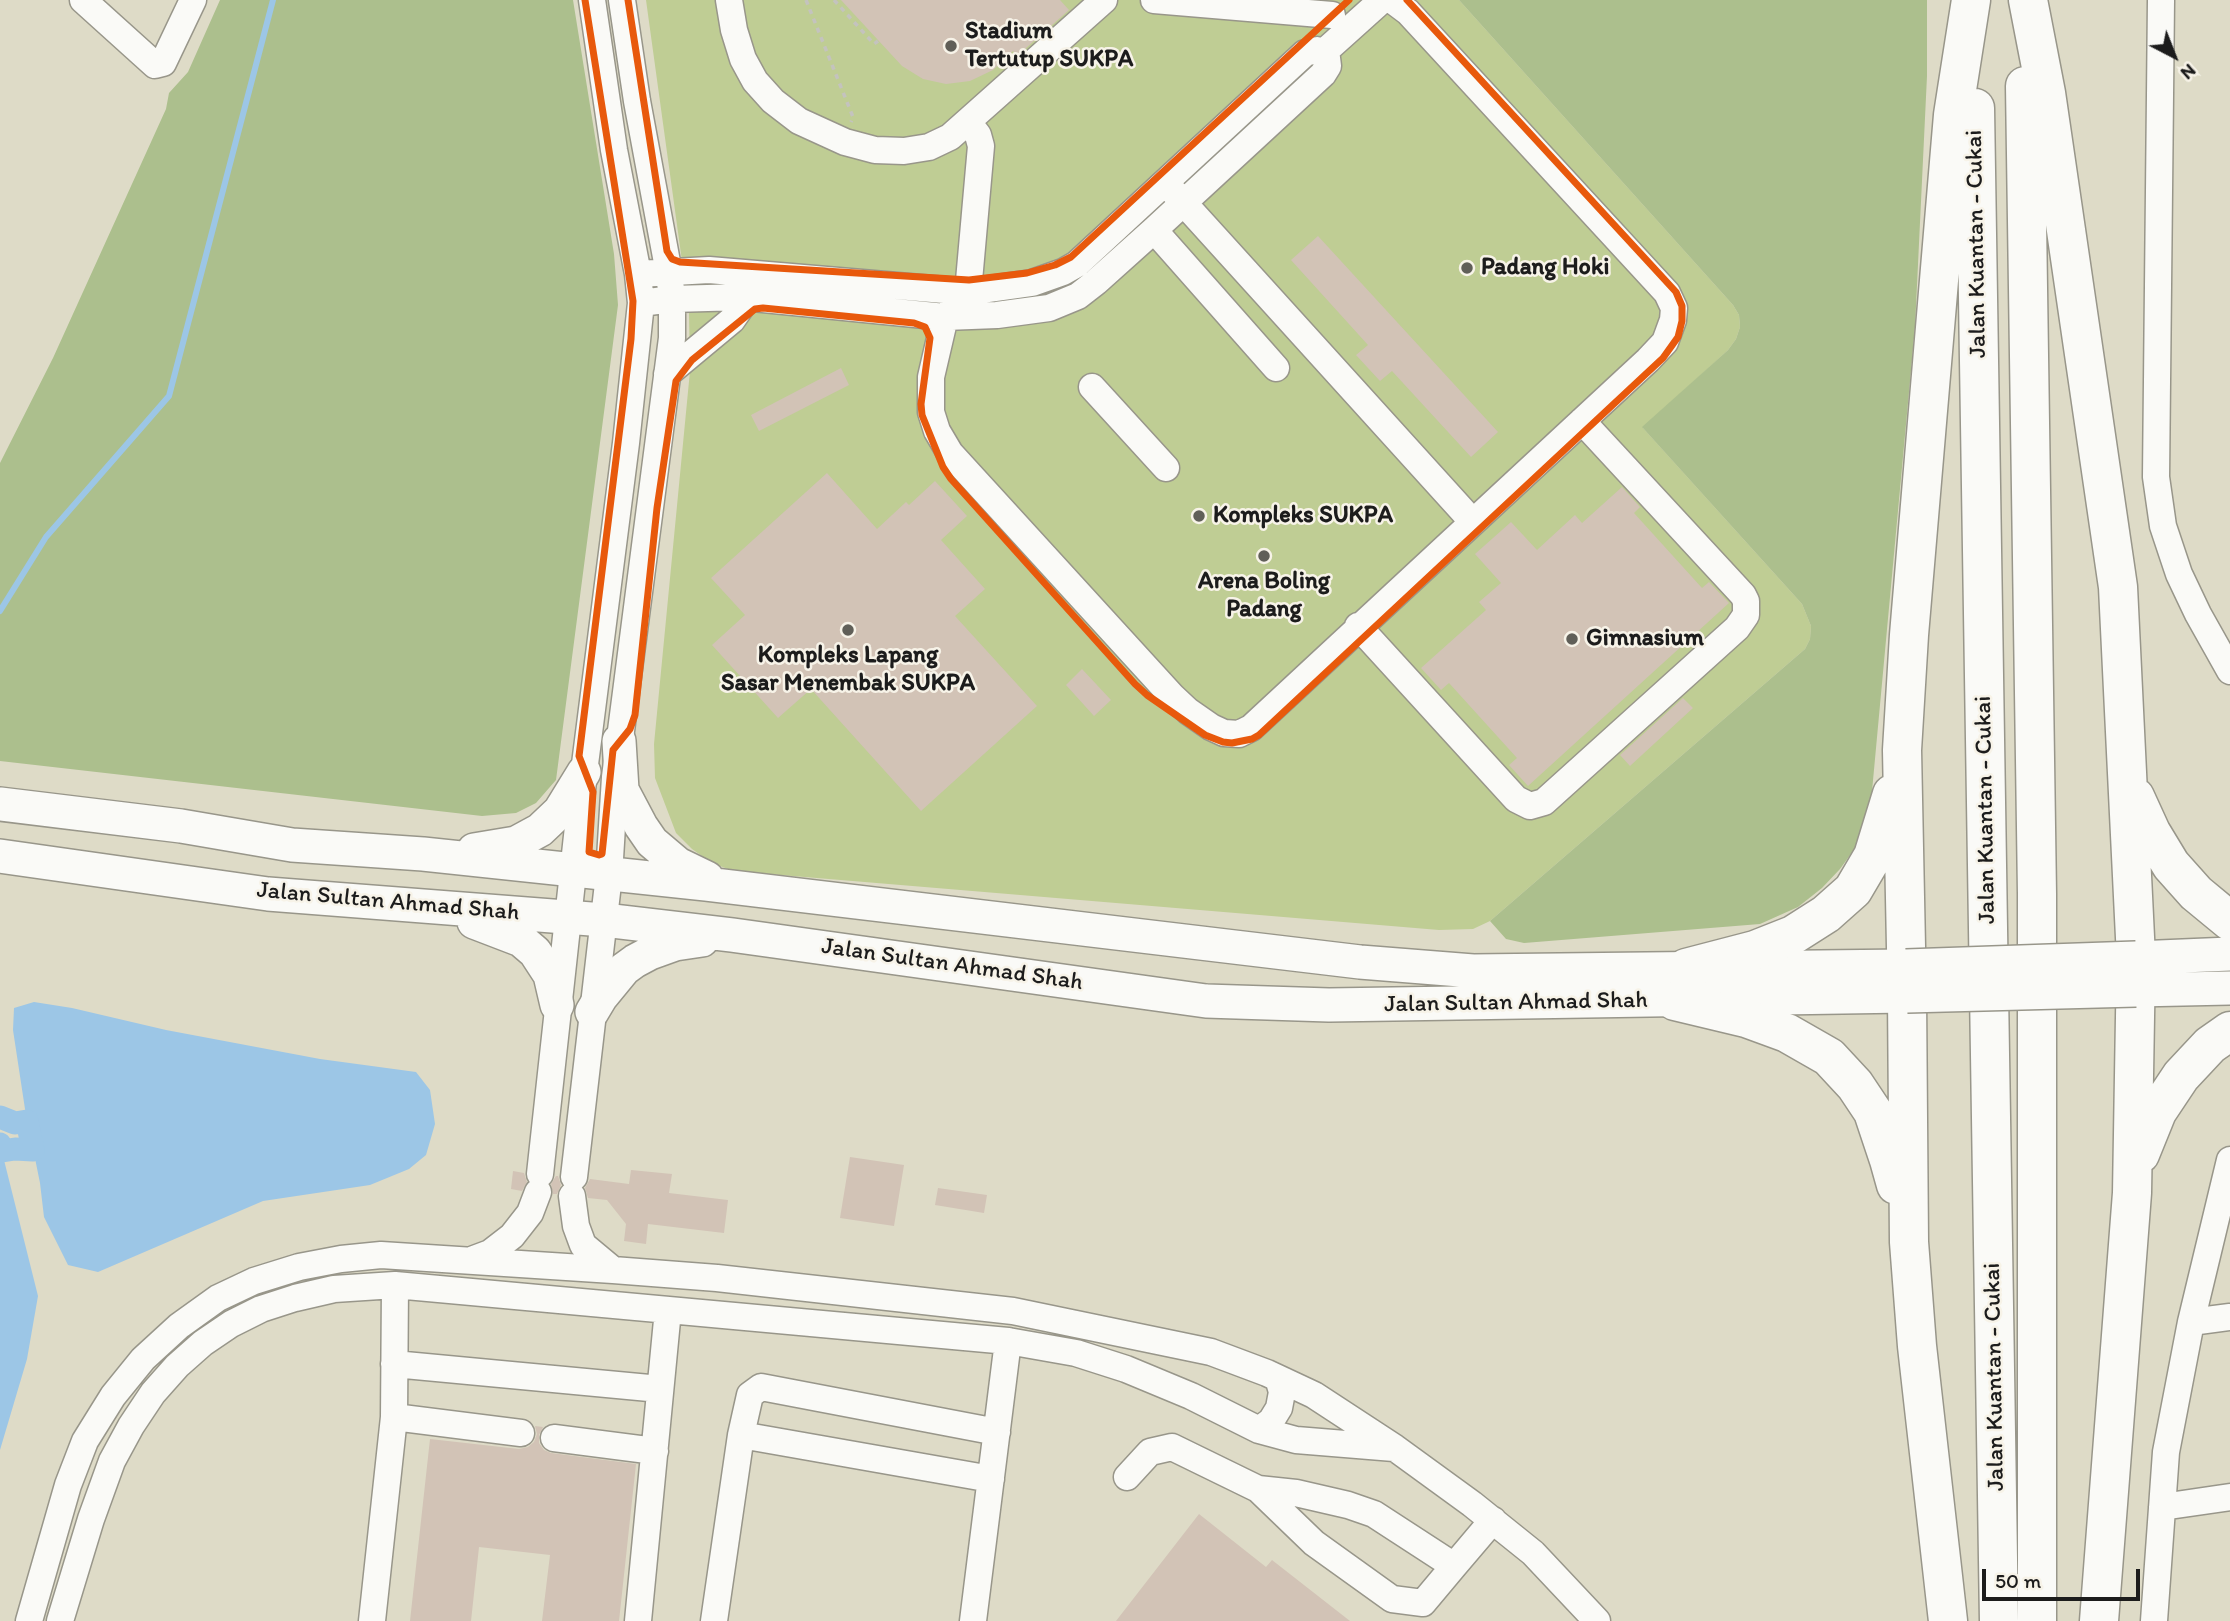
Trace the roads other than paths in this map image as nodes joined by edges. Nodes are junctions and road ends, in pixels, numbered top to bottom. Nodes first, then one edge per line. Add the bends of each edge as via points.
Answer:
1 (83, 0) edge
2 (192, 0) edge
3 (592, 0) edge
4 (622, 0) edge
5 (729, 0) edge
6 (1104, 0) edge
7 (1154, 0) edge
8 (1382, 0) edge
9 (1392, 0) edge
10 (1972, 0) edge
11 (2026, 0) edge
12 (2161, 0) edge
13 (1333, 15) edge
14 (1323, 54) junction
15 (968, 122) junction
16 (1166, 183) junction
17 (1184, 202) junction
18 (1154, 230) junction
19 (669, 273) junction
20 (638, 275) junction
21 (968, 292) junction
22 (743, 297) junction
23 (672, 299) junction
24 (642, 303) junction
25 (945, 317) junction
26 (1276, 368) dead end
27 (667, 374) junction
28 (1093, 387) dead end
29 (1582, 421) junction
30 (1166, 468) dead end
31 (1472, 521) junction
32 (1357, 626) junction
33 (2226, 655) edge
34 (619, 741) junction
35 (1902, 750) junction
36 (2126, 761) junction
37 (584, 772) junction
38 (0, 804) edge
39 (422, 854) junction
40 (0, 856) edge
41 (572, 872) junction
42 (610, 875) junction
43 (746, 888) junction
44 (426, 907) junction
45 (567, 917) junction
46 (604, 920) junction
47 (2230, 921) edge
48 (732, 934) junction
49 (2230, 954) edge
50 (2136, 974) junction
51 (1907, 981) junction
52 (1681, 984) junction
53 (2230, 988) edge
54 (557, 1005) junction
55 (592, 1012) junction
56 (2230, 1031) edge
57 (2230, 1160) edge
58 (2132, 1193) junction
59 (1909, 1242) junction
60 (473, 1260) junction
61 (613, 1269) junction
62 (395, 1285) junction
63 (668, 1310) junction
64 (2230, 1317) edge
65 (2191, 1322) junction
66 (1008, 1341) junction
67 (394, 1364) junction
68 (1278, 1378) junction
69 (660, 1389) junction
70 (394, 1417) junction
71 (1259, 1430) junction
72 (997, 1432) junction
73 (521, 1433) dead end
74 (741, 1435) junction
75 (554, 1438) dead end
76 (1395, 1448) junction
77 (654, 1451) junction
78 (1127, 1477) dead end
79 (991, 1479) junction
80 (1258, 1489) junction
81 (2230, 1497) edge
82 (1328, 1501) junction
83 (2162, 1507) junction
84 (1493, 1520) junction
85 (1307, 1538) junction
86 (1454, 1566) junction
87 (29, 1621) edge
88 (60, 1621) edge
89 (372, 1621) edge
90 (638, 1621) edge
91 (714, 1621) edge
92 (973, 1621) edge
93 (1597, 1621) edge
94 (1948, 1621) edge
95 (1999, 1621) edge
96 (2037, 1621) edge
97 (2099, 1621) edge
98 (2154, 1621) edge

1 - 2 street via 155,65 163,63
3 - 20 street
4 - 19 street
5 - 15 street via 737,45 748,71 773,101 814,128 860,147 904,151 940,143
6 - 15 street
7 - 13 street
8 - 13 street
9 - 29 street via 1408,12 1671,300 1674,320 1665,342
10 - 35 highway via 1953,115
10 - 95 highway, Jalan Kuantan - Cukai
11 - 36 highway via 2048,107 2118,587
11 - 96 highway, Jalan Kuantan - Cukai via 2037,894
12 - 33 street via 2156,477 2163,526 2179,574
13 - 14 street
14 - 16 street via 1305,53
14 - 17 street via 1328,66 1323,74
15 - 21 street via 981,146
16 - 17 street
16 - 21 street via 1063,272 1032,284
17 - 18 street
17 - 31 street
18 - 25 street via 1078,296 1049,308
18 - 26 street
19 - 20 street
19 - 21 street via 709,270
19 - 23 street
20 - 24 street
21 - 25 street
22 - 23 street
22 - 25 street
22 - 27 street via 732,320
23 - 24 street
23 - 27 street
24 - 37 street
25 - 32 street via 930,394 931,412 943,443 1188,711 1224,733 1239,734
27 - 34 street
28 - 30 street
29 - 31 street
29 - 32 street via 1743,595 1746,615 1737,628 1544,802 1530,806 1516,799
31 - 32 street
34 - 42 street
34 - 43 main road via 622,790 652,842 703,877
35 - 51 highway
35 - 52 highway via 1873,856 1853,890 1826,915 1793,935
36 - 47 highway via 2151,832 2171,865
36 - 50 highway
37 - 39 main road via 552,821 527,838 503,846
37 - 41 street
38 - 39 main road, Jalan Sultan Ahmad Shah via 292,845
39 - 41 main road, Jalan Sultan Ahmad Shah
40 - 44 main road, Jalan Sultan Ahmad Shah via 268,894
41 - 42 main road, Jalan Sultan Ahmad Shah
41 - 45 street
42 - 43 main road, Jalan Sultan Ahmad Shah
42 - 46 street
43 - 52 main road, Jalan Sultan Ahmad Shah via 1373,963
44 - 45 main road, Jalan Sultan Ahmad Shah
44 - 54 main road via 521,940 550,975
45 - 46 main road, Jalan Sultan Ahmad Shah
45 - 54 street
46 - 48 main road, Jalan Sultan Ahmad Shah
46 - 55 street
48 - 52 main road, Jalan Sultan Ahmad Shah via 1206,1001 1329,1005
48 - 55 main road via 675,944 642,957 624,969
49 - 50 main road
50 - 51 main road, Jalan Sultan Ahmad Shah, bridge
50 - 53 main road
50 - 58 highway
51 - 52 main road, Jalan Sultan Ahmad Shah
51 - 59 highway
52 - 59 highway via 1829,1057 1855,1085 1873,1112
54 - 60 street via 539,1183 530,1213 512,1236
55 - 61 street via 573,1187 576,1226 583,1245
56 - 58 highway via 2181,1076 2157,1112 2141,1151
57 - 65 street
58 - 97 highway
59 - 94 highway
60 - 61 street
60 - 87 street via 381,1255 299,1267 218,1298 179,1326 143,1359 85,1441
61 - 68 street via 1013,1311 1211,1352
62 - 63 street
62 - 67 street
62 - 88 street via 334,1289 261,1309 222,1330 177,1366 153,1393 112,1461
63 - 66 street
63 - 69 street
64 - 65 street
65 - 83 street via 2166,1452
66 - 71 street via 1076,1353 1117,1366
66 - 72 street
67 - 69 street
67 - 70 street
68 - 71 street via 1282,1392 1279,1408
68 - 76 street via 1340,1410
69 - 77 street
70 - 73 street
70 - 89 street
71 - 76 street via 1296,1440
72 - 74 street via 761,1387 750,1395
72 - 79 street
74 - 79 street
74 - 91 street
75 - 77 street
76 - 84 street
77 - 90 street
78 - 80 street via 1150,1452 1171,1447
79 - 92 street
80 - 82 street
80 - 85 street
81 - 83 street
82 - 85 street via 1311,1518
82 - 86 street via 1374,1514
83 - 98 street
84 - 86 street
84 - 93 street via 1533,1553
85 - 86 street via 1392,1599 1423,1603

